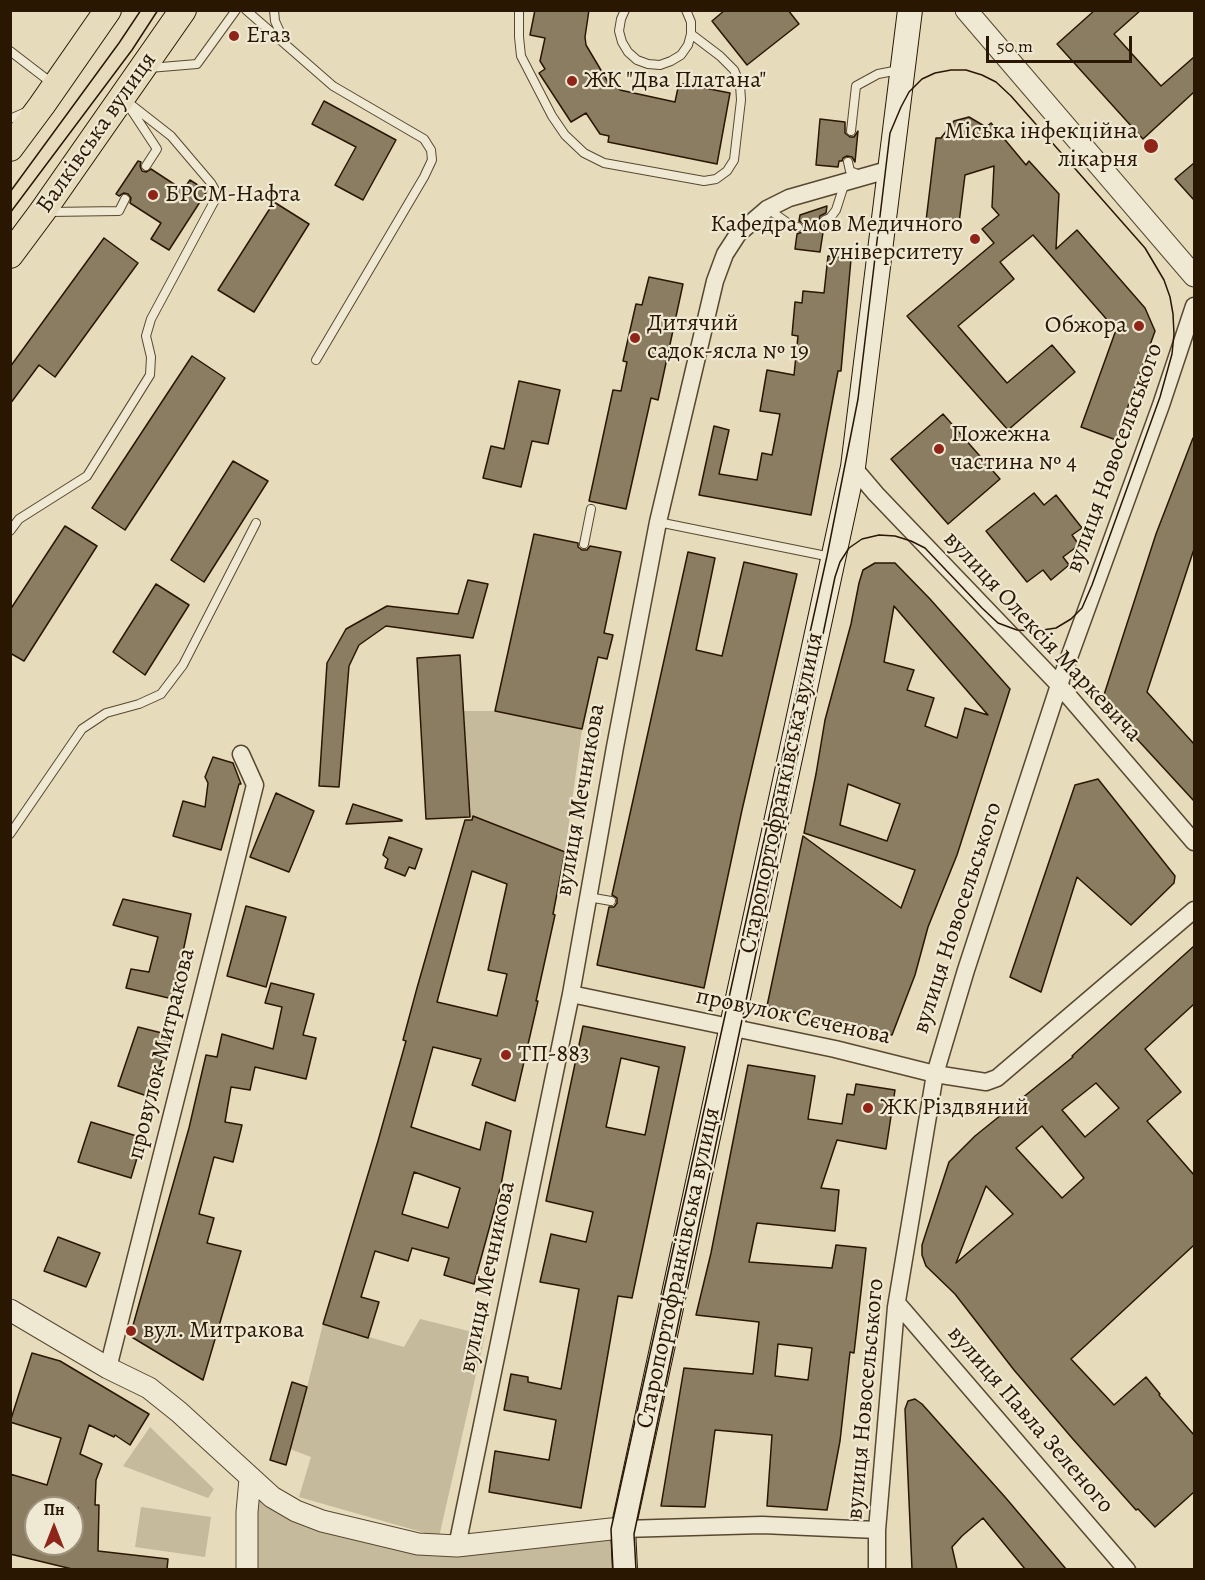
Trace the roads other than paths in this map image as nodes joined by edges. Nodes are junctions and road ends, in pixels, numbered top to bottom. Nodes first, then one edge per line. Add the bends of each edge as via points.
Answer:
1 (108, 10) edge
2 (183, 10) edge
3 (236, 10) edge
4 (246, 10) edge
5 (274, 10) edge
6 (519, 10) edge
7 (625, 10) edge
8 (686, 10) edge
9 (910, 10) edge
10 (966, 10) edge
11 (691, 34) junction
12 (286, 46) junction
13 (10, 51) edge
14 (143, 69) junction
15 (903, 70) junction
16 (49, 95) junction
17 (123, 97) junction
18 (10, 119) edge
19 (851, 131) dead end
20 (10, 148) edge
21 (848, 162) dead end
22 (146, 166) dead end
23 (891, 169) junction
24 (863, 176) junction
25 (845, 182) junction
26 (124, 199) dead end
27 (767, 209) junction
28 (42, 212) junction
29 (825, 220) dead end
30 (798, 227) dead end
31 (10, 255) edge
32 (1194, 276) edge
33 (1194, 306) edge
34 (316, 360) dead end
35 (853, 467) junction
36 (591, 509) dead end
37 (256, 522) dead end
38 (658, 522) junction
39 (10, 531) edge
40 (584, 544) dead end
41 (832, 557) junction
42 (1059, 685) junction
43 (241, 754) dead end
44 (10, 834) edge
45 (1194, 842) edge
46 (588, 897) junction
47 (611, 901) dead end
48 (1194, 910) edge
49 (571, 994) junction
50 (731, 1027) junction
51 (935, 1074) junction
52 (897, 1303) junction
53 (10, 1310) edge
54 (108, 1368) junction
55 (250, 1479) junction
56 (623, 1529) junction
57 (877, 1530) junction
58 (457, 1546) junction
59 (247, 1569) edge
60 (625, 1569) edge
61 (877, 1569) edge
62 (1127, 1569) edge

1 - 16 main road
2 - 14 main road, Балківська вулиця
3 - 14 lane via 197,64
4 - 12 lane
5 - 12 lane
6 - 11 lane via 522,56 552,116 584,153 604,164 704,181 716,179 734,160 740,84 734,70
7 - 11 lane via 621,19 622,42 637,60 660,65 671,62 681,55
8 - 11 lane
9 - 15 main road, Старопортофранківська вулиця
10 - 32 street
12 - 34 lane via 333,86 424,140 432,160
13 - 16 lane
14 - 17 main road, Балківська вулиця
15 - 19 lane via 878,74 856,86
15 - 23 main road, Старопортофранківська вулиця
16 - 18 lane
16 - 20 main road
17 - 22 lane via 157,149
17 - 28 main road, Балківська вулиця
17 - 39 lane via 171,136 211,183 216,198 151,319 146,336 150,375 100,456 87,476 20,519
21 - 24 lane via 850,171
23 - 24 street, вулиця Мечникова
23 - 35 main road, Старопортофранківська вулиця
24 - 25 street, вулиця Мечникова
25 - 27 street, вулиця Мечникова via 789,198
25 - 29 lane via 836,210
26 - 28 lane via 119,211
27 - 30 lane
27 - 38 street, вулиця Мечникова via 738,234 715,281
28 - 31 main road, Балківська вулиця
33 - 42 street, вулиця Новосельського
35 - 41 main road, Старопортофранківська вулиця
35 - 42 street, вулиця Олексія Маркевича
36 - 40 lane
37 - 44 lane via 183,665 160,694 106,713 82,729
38 - 41 lane
38 - 46 street, вулиця Мечникова
41 - 50 main road, Старопортофранківська вулиця
42 - 45 street, вулиця Олексія Маркевича
42 - 51 street, вулиця Новосельського
43 - 54 street, провулок Митракова via 255,785
46 - 47 lane
46 - 49 street, вулиця Мечникова
48 - 51 street, провулок Сєченова via 997,1077 986,1082
49 - 50 street, провулок Сєченова
49 - 58 street, вулиця Мечникова
50 - 51 street, провулок Сєченова
50 - 56 main road, Старопортофранківська вулиця
51 - 52 street, вулиця Новосельського
52 - 57 street, вулиця Новосельського
52 - 62 street, вулиця Павла Зеленого
53 - 54 street
54 - 55 street via 149,1388
55 - 58 street via 283,1505 322,1521 418,1544
55 - 59 street
56 - 57 street via 762,1525
56 - 58 street
56 - 60 main road, Старопортофранківська вулиця
57 - 61 street, вулиця Новосельського

